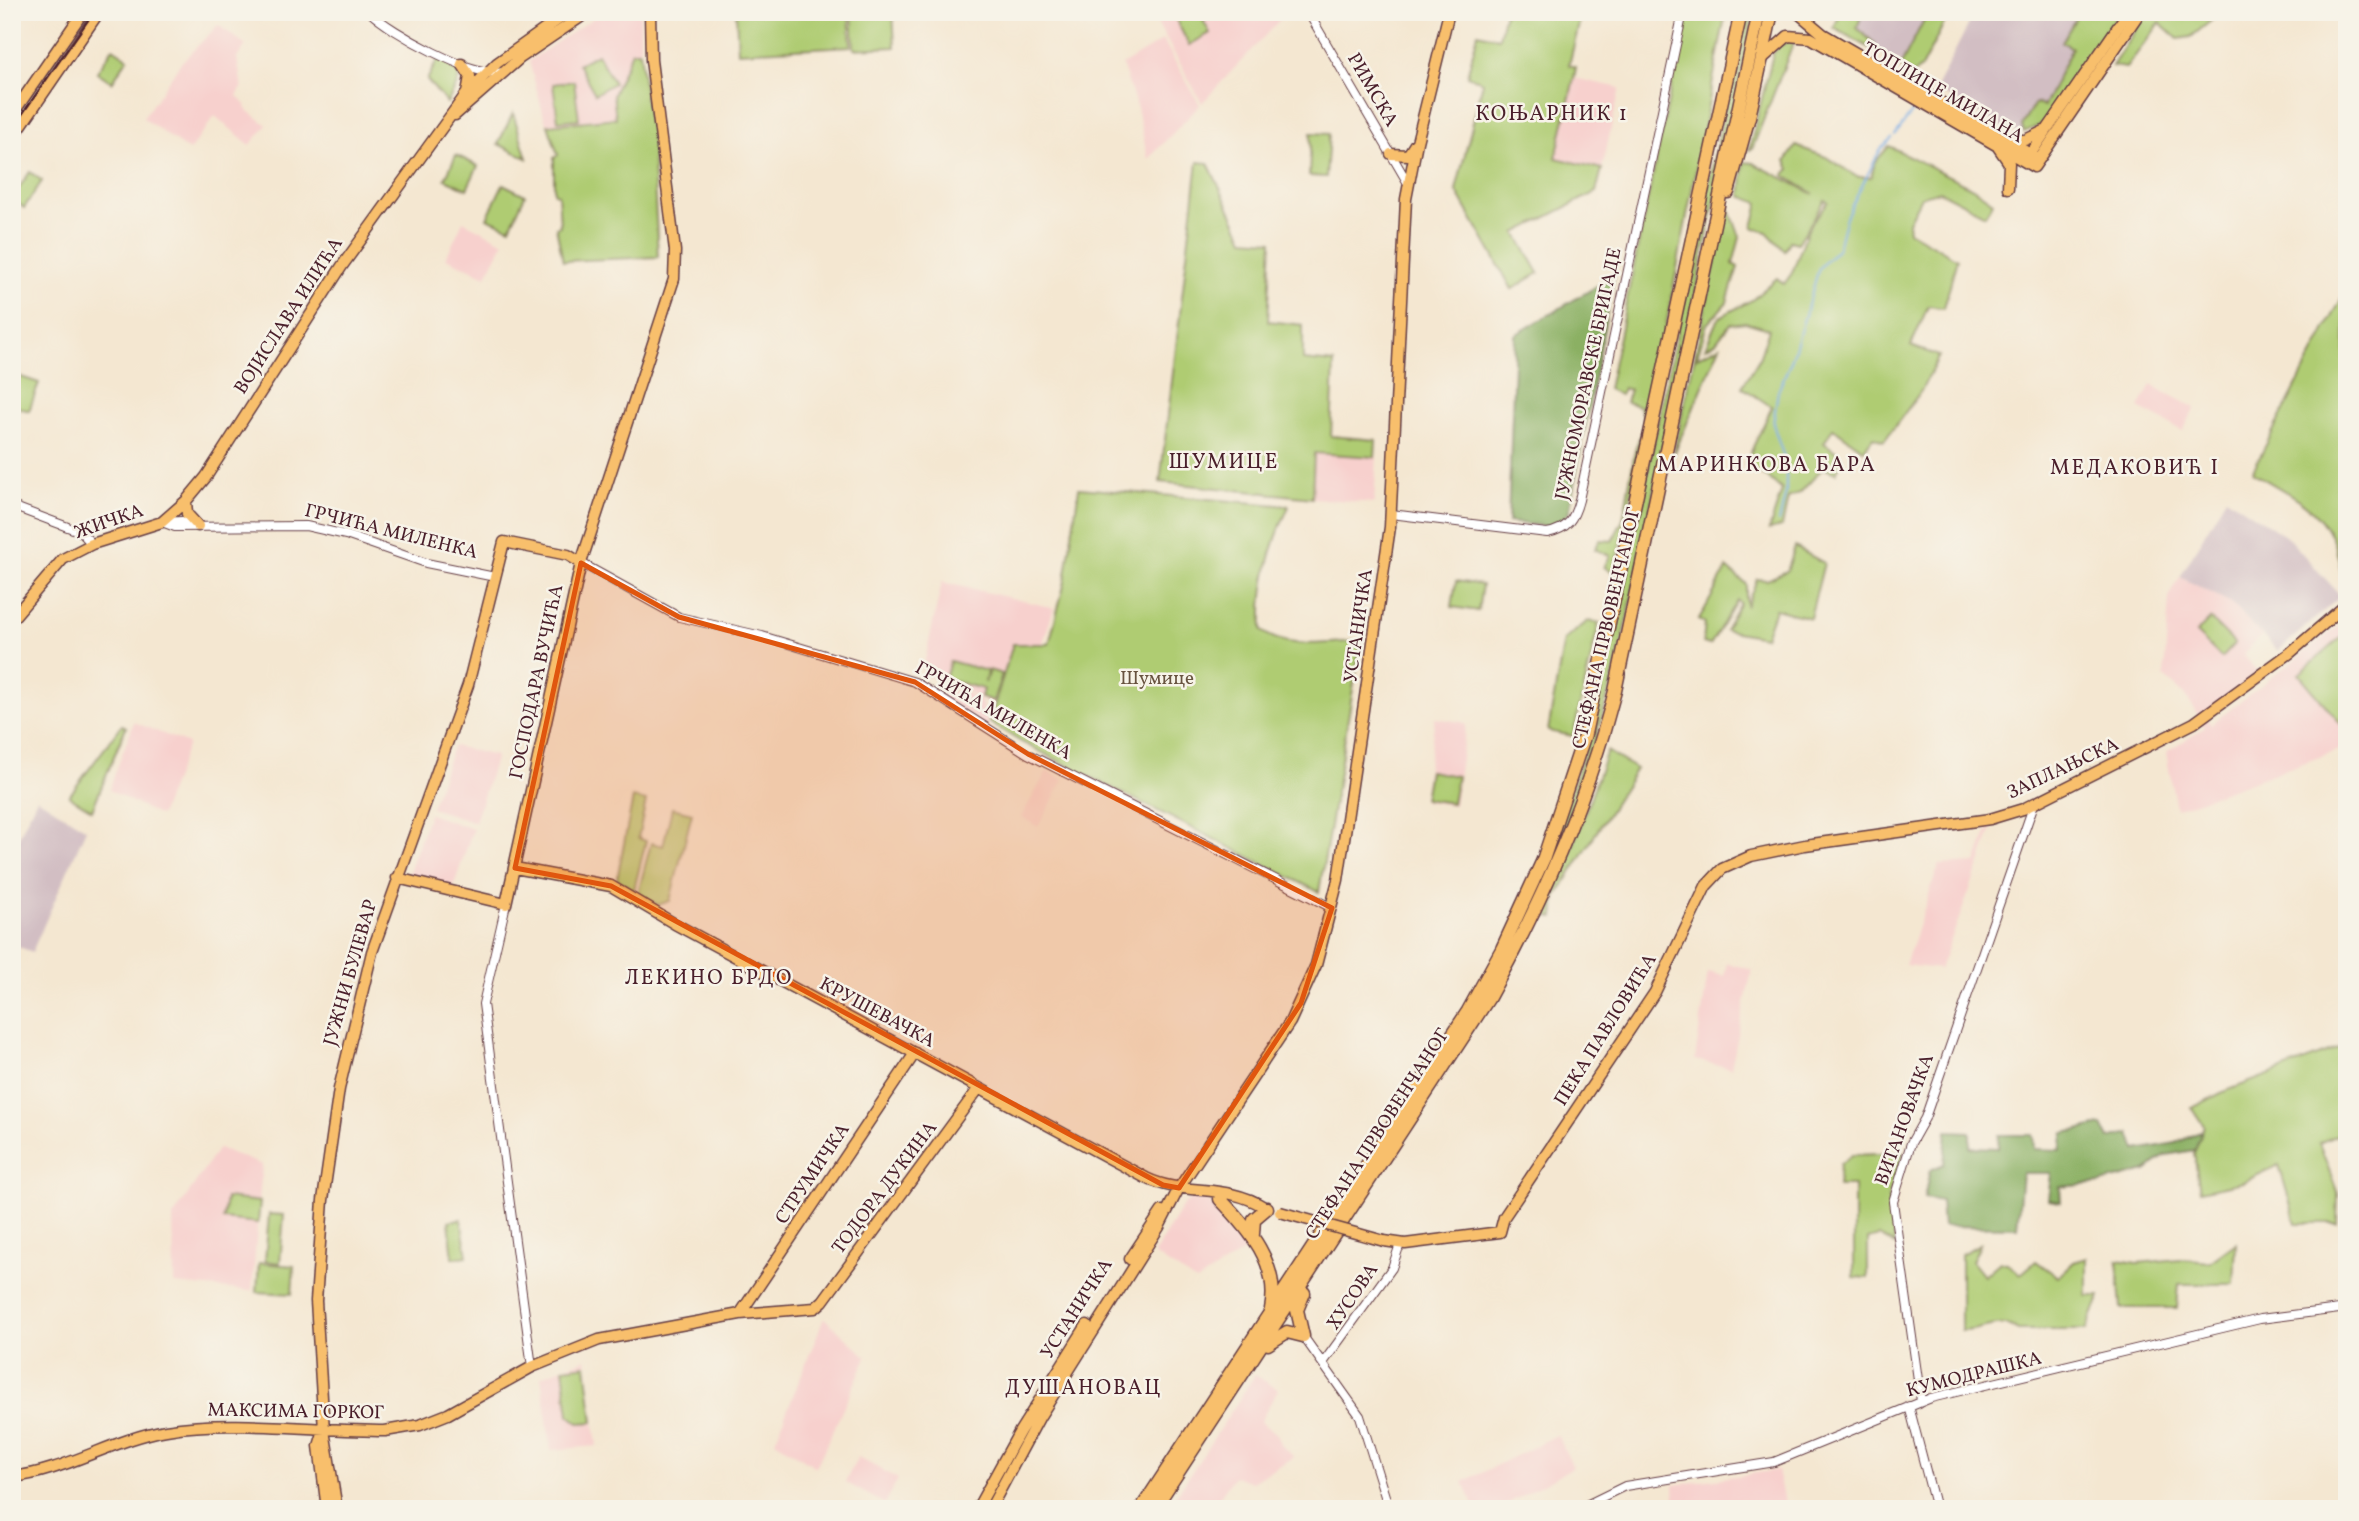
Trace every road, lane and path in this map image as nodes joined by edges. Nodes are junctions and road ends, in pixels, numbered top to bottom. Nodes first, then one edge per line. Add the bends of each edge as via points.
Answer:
1 (83, 12) edge
2 (99, 12) edge
3 (370, 12) edge
4 (569, 12) edge
5 (588, 12) edge
6 (650, 12) edge
7 (1308, 12) edge
8 (1449, 12) edge
9 (1683, 12) edge
10 (1741, 12) edge
11 (1759, 12) edge
12 (1772, 12) edge
13 (1797, 12) edge
14 (2128, 12) edge
15 (2140, 12) edge
16 (1835, 46) junction
17 (1763, 58) junction
18 (462, 64) junction
19 (502, 72) junction
20 (485, 74) junction
21 (467, 93) junction
22 (12, 115) edge
23 (442, 126) junction
24 (2046, 130) junction
25 (12, 139) edge
26 (1417, 142) junction
27 (2000, 142) junction
28 (1391, 154) junction
29 (2032, 160) junction
30 (1409, 184) junction
31 (2008, 188) dead end
32 (1715, 222) junction
33 (186, 501) junction
34 (12, 506) edge
35 (1391, 514) junction
36 (162, 522) junction
37 (196, 526) junction
38 (504, 542) joint
39 (92, 544) junction
40 (581, 563) junction
41 (495, 577) junction
42 (2347, 604) edge
43 (12, 619) edge
44 (2034, 804) junction
45 (1749, 857) joint
46 (515, 868) junction
47 (397, 878) junction
48 (506, 904) junction
49 (1332, 908) junction
50 (915, 1053) junction
51 (979, 1088) junction
52 (1179, 1188) junction
53 (1191, 1188) junction
54 (1220, 1199) junction
55 (1170, 1204) junction
56 (1265, 1208) junction
57 (1253, 1234) junction
58 (1400, 1244) junction
59 (1312, 1251) junction
60 (1267, 1266) junction
61 (1311, 1272) junction
62 (815, 1307) joint
63 (2347, 1308) edge
64 (740, 1314) junction
65 (1270, 1316) junction
66 (1303, 1336) junction
67 (1257, 1353) junction
68 (1323, 1363) junction
69 (532, 1367) junction
70 (1921, 1401) junction
71 (1909, 1406) junction
72 (324, 1430) junction
73 (12, 1477) edge
74 (1146, 1506) edge
75 (327, 1509) edge
76 (337, 1509) edge
77 (977, 1509) edge
78 (990, 1509) edge
79 (1389, 1509) edge
80 (1578, 1509) edge
81 (1936, 1509) edge

1 - 22 main road
2 - 25 main road
3 - 18 street via 386,27
4 - 20 main road, ВОЈИСЛАВА ИЛИЋА
5 - 19 main road, ВОЈИСЛАВА ИЛИЋА
6 - 40 main road, ГОСПОДАРА ВУЧИЋА via 651,60 675,272
7 - 28 street, РИМСКА
8 - 26 main road, УСТАНИЧКА
9 - 35 street, ЈУЖНОМОРАВСКЕ БРИГАДЕ via 1579,499 1567,527 1547,533
10 - 59 highway, СТЕФАНА ПРВОВЕНЧАНОГ via 1606,650 1572,783 1543,860 1496,959 1428,1074
11 - 32 highway, СТЕФАНА ПРВОВЕНЧАНОГ
12 - 17 highway
13 - 16 main road, ТОПЛИЦЕ МИЛАНА
14 - 24 main road
15 - 29 main road
16 - 17 main road, ТОПЛИЦЕ МИЛАНА via 1791,36
16 - 27 main road, ТОПЛИЦЕ МИЛАНА
17 - 32 highway via 1734,173
18 - 20 street
18 - 21 main road via 470,76
19 - 20 street
19 - 23 main road, ВОЈИСЛАВА ИЛИЋА
20 - 21 main road, ВОЈИСЛАВА ИЛИЋА
21 - 23 main road, ВОЈИСЛАВА ИЛИЋА
23 - 33 main road, ВОЈИСЛАВА ИЛИЋА via 342,266
24 - 27 main road via 2025,140
24 - 29 main road
26 - 28 main road via 1408,155
26 - 30 main road, УСТАНИЧКА
27 - 29 main road, ТОПЛИЦЕ МИЛАНА
27 - 31 main road via 2008,163
28 - 30 street, РИМСКА
30 - 35 main road, УСТАНИЧКА
32 - 61 highway, СТЕФАНА ПРВОВЕНЧАНОГ via 1615,691 1581,802 1536,908 1489,999
33 - 36 main road, ВОЈИСЛАВА ИЛИЋА
33 - 37 main road via 187,514
34 - 39 street via 81,532
35 - 49 main road, УСТАНИЧКА
36 - 37 street, ГРЧИЋА МИЛЕНКА
36 - 39 main road, ЖИЧКА
37 - 41 street, ГРЧИЋА МИЛЕНКА via 316,527 426,563
38 - 40 main road, ГРЧИЋА МИЛЕНКА via 560,553
38 - 41 main road, ЈУЖНИ БУЛЕВАР
39 - 43 main road, ЖИЧКА via 59,562
40 - 46 main road, ГОСПОДАРА ВУЧИЋА
40 - 49 street, ГРЧИЋА МИЛЕНКА via 679,617 758,635 915,682 1028,754
41 - 47 main road, ЈУЖНИ БУЛЕВАР via 468,685
42 - 44 main road, ЗАПЛАЊСКА via 2290,653 2194,723
44 - 45 main road, ЗАПЛАЊСКА via 1990,819
44 - 70 street, ВИТАНОВАЧКА via 1893,1198
45 - 58 main road, ПЕКА ПАВЛОВИЋА via 1722,869 1709,881 1655,992 1504,1217 1500,1232
46 - 48 main road, ГОСПОДАРА ВУЧИЋА
46 - 50 main road, КРУШЕВАЧКА via 611,886
47 - 48 main road
47 - 72 main road, ЈУЖНИ БУЛЕВАР via 355,1013 330,1145 317,1293
48 - 69 street, ГОСПОДАРА ВУЧИЋА via 483,1004
49 - 52 main road, УСТАНИЧКА via 1301,1003
50 - 51 main road, КРУШЕВАЧКА
50 - 64 main road, СТРУМИЧКА
51 - 52 main road, КРУШЕВАЧКА via 1146,1178
51 - 62 main road, ТОДОРА ДУКИНА
52 - 53 main road, КРУШЕВАЧКА
52 - 55 main road, УСТАНИЧКА
53 - 54 main road
53 - 56 main road via 1224,1192
54 - 56 main road
54 - 57 highway
55 - 77 main road, УСТАНИЧКА via 1152,1224 1020,1432
55 - 78 main road, УСТАНИЧКА via 1040,1416
56 - 57 highway via 1254,1219
56 - 58 main road, bridge
57 - 60 highway
58 - 68 street, ХУСОВА via 1392,1268
59 - 60 highway via 1290,1273 1280,1274
59 - 65 highway, СТЕФАНА ПРВОВЕНЧАНОГ
60 - 65 highway via 1274,1288
61 - 66 highway via 1297,1310
61 - 67 highway
62 - 64 main road, МАКСИМА ГОРКОГ
63 - 70 street, КУМОДРАШКА via 2260,1319
64 - 69 main road, МАКСИМА ГОРКОГ via 599,1340
65 - 74 highway, СТЕФАНА ПРВОВЕНЧАНОГ
66 - 67 highway via 1283,1333
66 - 68 street
67 - 74 highway
68 - 79 street via 1364,1424
69 - 72 main road, МАКСИМА ГОРКОГ via 468,1404 419,1425 385,1431
70 - 71 street, КУМОДРАШКА
71 - 80 street, КУМОДРАШКА via 1774,1462 1625,1486
71 - 81 street
72 - 73 main road, МАКСИМА ГОРКОГ via 175,1429
72 - 75 main road, ЈУЖНИ БУЛЕВАР via 318,1446
72 - 76 main road, ЈУЖНИ БУЛЕВАР

